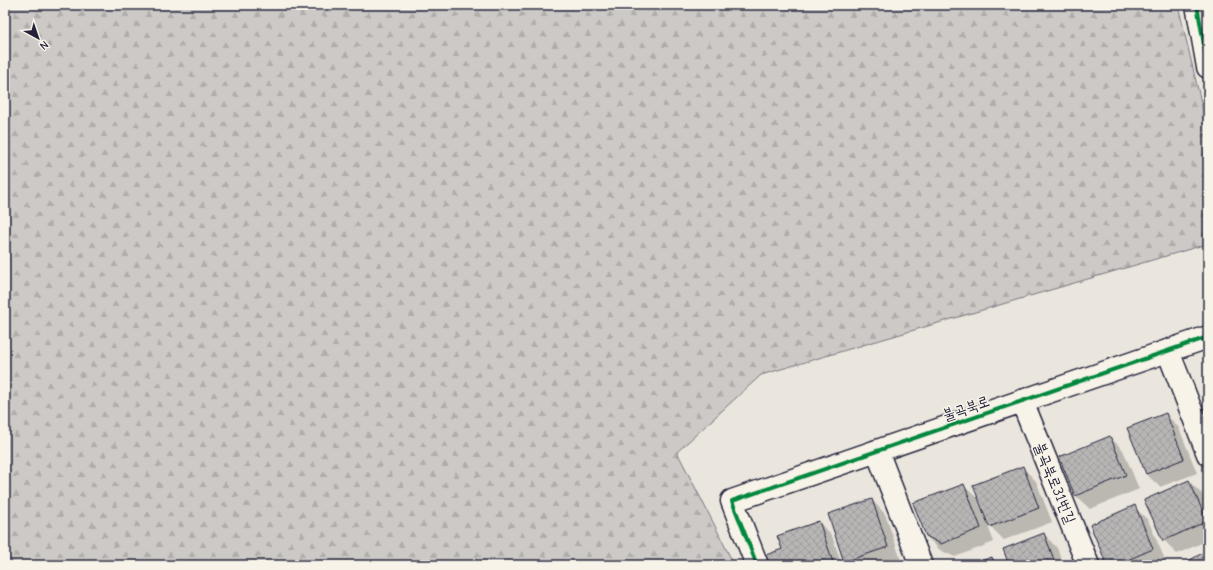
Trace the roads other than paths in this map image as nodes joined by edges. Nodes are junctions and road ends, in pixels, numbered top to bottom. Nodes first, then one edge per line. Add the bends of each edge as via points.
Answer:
1 (1197, 5) edge
2 (1208, 67) edge
3 (1208, 337) edge
4 (1168, 351) junction
5 (1022, 401) junction
6 (877, 451) junction
7 (1208, 454) edge
8 (757, 565) edge
9 (921, 565) edge
10 (1088, 565) edge

1 - 2 street
3 - 4 street, 불곡북로
4 - 5 street, 불곡북로
4 - 7 street
5 - 6 street, 불곡북로
5 - 10 street, 불곡북로31번길
6 - 8 street, 불곡북로 via 732,501
6 - 9 street

